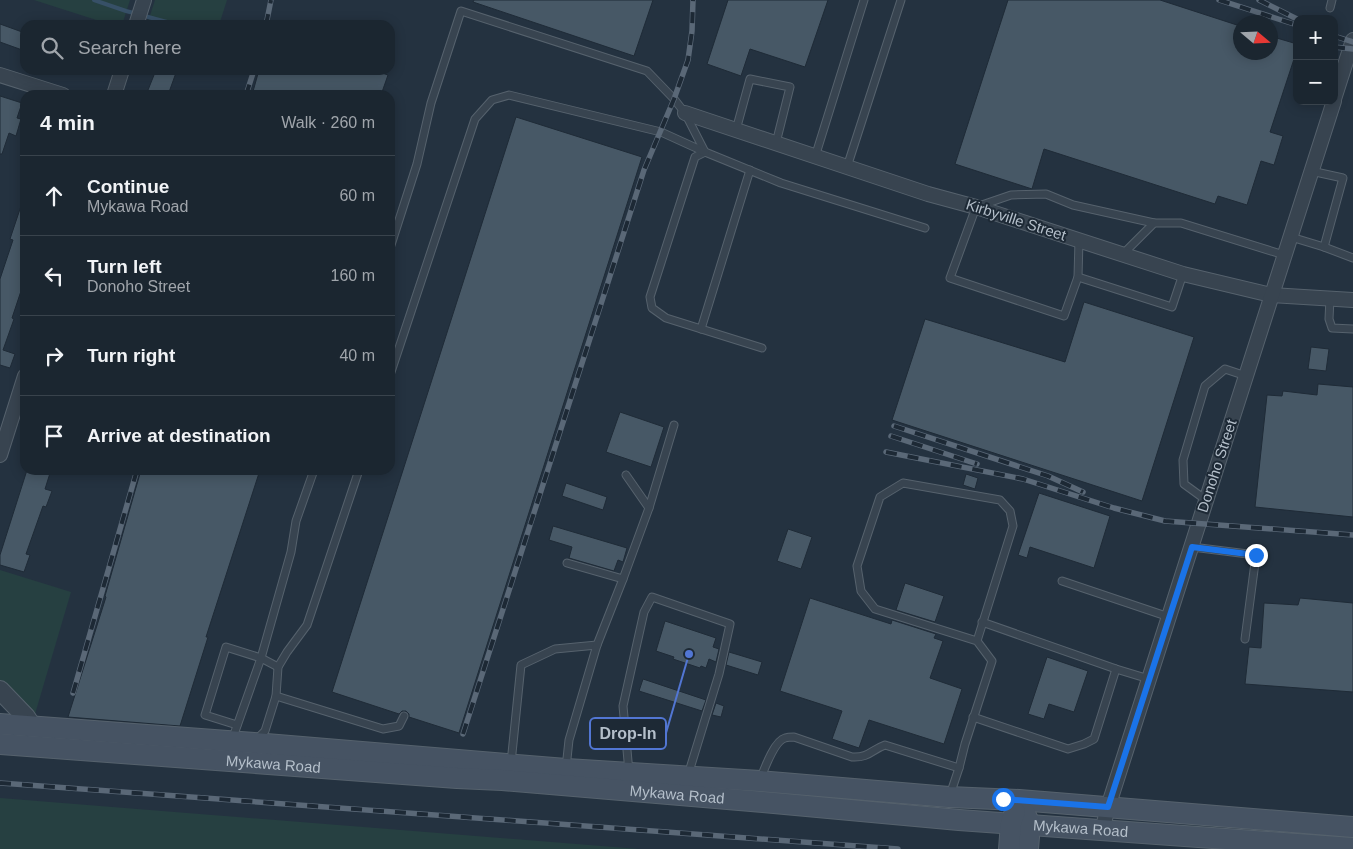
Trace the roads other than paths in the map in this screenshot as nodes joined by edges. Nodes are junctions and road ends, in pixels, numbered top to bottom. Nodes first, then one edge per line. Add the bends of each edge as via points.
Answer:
1 (144, 0) edge
2 (864, 0) edge
3 (901, 0) edge
4 (1332, 0) edge
5 (1330, 8) dead end
6 (138, 20) edge
7 (1353, 40) edge
8 (0, 75) edge
9 (120, 75) edge
10 (1338, 87) edge
11 (47, 90) edge
12 (116, 90) edge
13 (1332, 105) edge
14 (685, 113) junction
15 (736, 130) junction
16 (776, 144) junction
17 (705, 152) junction
18 (815, 157) junction
19 (847, 167) junction
20 (750, 170) junction
21 (1311, 171) junction
22 (976, 207) junction
23 (1154, 223) junction
24 (925, 228) dead end
25 (395, 232) edge
26 (1291, 237) junction
27 (1080, 240) junction
28 (1324, 246) junction
29 (1123, 254) junction
30 (1284, 255) junction
31 (1353, 258) edge
32 (1183, 274) junction
33 (1078, 277) junction
34 (1271, 295) junction
35 (1330, 298) junction
36 (1353, 300) edge
37 (701, 329) junction
38 (1353, 329) edge
39 (762, 348) dead end
40 (395, 360) edge
41 (1246, 376) junction
42 (20, 392) edge
43 (674, 425) dead end
44 (0, 455) edge
45 (312, 475) edge
46 (357, 475) edge
47 (626, 475) dead end
48 (1206, 500) junction
49 (649, 508) junction
50 (1192, 547) junction
51 (567, 563) dead end
52 (623, 579) junction
53 (1062, 581) dead end
54 (1169, 617) junction
55 (982, 622) junction
56 (1245, 638) dead end
57 (977, 641) junction
58 (597, 645) junction
59 (261, 658) junction
60 (278, 667) junction
61 (1116, 669) junction
62 (1149, 679) junction
63 (3, 693) edge
64 (276, 696) junction
65 (404, 716) dead end
66 (973, 717) junction
67 (0, 724) edge
68 (32, 726) junction
69 (235, 734) junction
70 (0, 744) edge
71 (252, 752) junction
72 (510, 764) junction
73 (959, 768) junction
74 (629, 773) junction
75 (762, 775) junction
76 (565, 777) junction
77 (685, 787) junction
78 (949, 797) junction
79 (1019, 800) junction
80 (1108, 807) junction
81 (1021, 824) junction
82 (1353, 827) edge
83 (1102, 830) junction
84 (1353, 848) edge
85 (1009, 849) edge
86 (1028, 849) edge

1 - 6 street
2 - 18 lane
3 - 19 lane
4 - 5 lane
7 - 10 street, Donoho Street
8 - 11 street
9 - 12 street
13 - 21 street, Donoho Street
14 - 15 street, Kirbyville Street
14 - 17 lane
14 - 25 lane via 647,71 461,11
15 - 16 street, Kirbyville Street
15 - 16 lane via 750,79 790,87
16 - 18 street, Kirbyville Street
17 - 20 lane
17 - 37 lane via 695,157 650,297 652,308 666,318
17 - 40 lane via 661,132 509,95 492,100 475,119
18 - 19 street, Kirbyville Street
19 - 22 street, Kirbyville Street
20 - 24 lane via 781,183
20 - 37 lane
21 - 26 street, Donoho Street
21 - 28 lane via 1343,178
22 - 23 lane via 1010,194 1046,194 1073,205
22 - 27 street, Kirbyville Street
22 - 33 lane via 950,278 1064,316
23 - 29 lane
23 - 30 lane via 1181,223
26 - 28 lane
26 - 30 street, Donoho Street
27 - 29 street, Kirbyville Street
27 - 33 lane
28 - 31 lane
29 - 32 street, Kirbyville Street
30 - 34 street, Donoho Street
32 - 33 lane via 1172,307
32 - 34 street, Kirbyville Street
34 - 35 street, Kirbyville Street
34 - 41 street, Donoho Street
35 - 36 street, Kirbyville Street
35 - 38 lane via 1332,328
37 - 39 lane
41 - 48 street, Donoho Street
41 - 48 lane via 1225,369 1205,386 1183,460 1184,484
42 - 44 street
43 - 49 lane
45 - 59 lane via 296,521 291,552
46 - 60 lane via 308,625
47 - 49 lane
48 - 50 street, Donoho Street
49 - 52 lane
50 - 54 street, Donoho Street
50 - 56 lane via 1256,555
51 - 52 lane
52 - 58 lane
53 - 54 lane
54 - 62 street, Donoho Street
55 - 57 lane
55 - 57 lane via 1013,526 1010,511 1000,500 903,483 880,497 856,566 861,591 875,608
55 - 61 lane
57 - 66 lane via 992,661
58 - 72 lane via 555,649 521,665
58 - 76 lane via 569,740
59 - 60 lane
59 - 69 lane
59 - 69 lane via 226,647 205,715
60 - 64 lane
61 - 62 lane
61 - 66 lane via 1094,739 1084,744 1068,749
62 - 80 street, Donoho Street
63 - 67 street via 6,715
63 - 68 street
64 - 65 lane via 383,729 399,726
64 - 71 lane via 265,731
66 - 73 lane
67 - 68 main road, Mykawa Road
68 - 69 main road, Mykawa Road
69 - 71 main road, Mykawa Road
70 - 71 main road, Mykawa Road
71 - 72 main road, Mykawa Road
71 - 76 main road, Mykawa Road via 457,778
72 - 76 main road, Mykawa Road
73 - 75 lane via 885,745 869,755 852,757 794,737 778,743
73 - 78 lane
74 - 76 main road, Mykawa Road
74 - 77 main road, Mykawa Road
74 - 77 lane via 623,706 644,612 652,597 730,624 719,674
75 - 77 main road, Mykawa Road
75 - 78 main road, Mykawa Road
76 - 77 main road, Mykawa Road
77 - 81 main road, Mykawa Road via 960,820
78 - 79 main road, Mykawa Road
79 - 80 main road, Mykawa Road
79 - 81 main road
80 - 82 main road, Mykawa Road
80 - 83 street, Donoho Street
81 - 83 main road, Mykawa Road
81 - 85 main road
81 - 86 main road
83 - 84 main road, Mykawa Road

